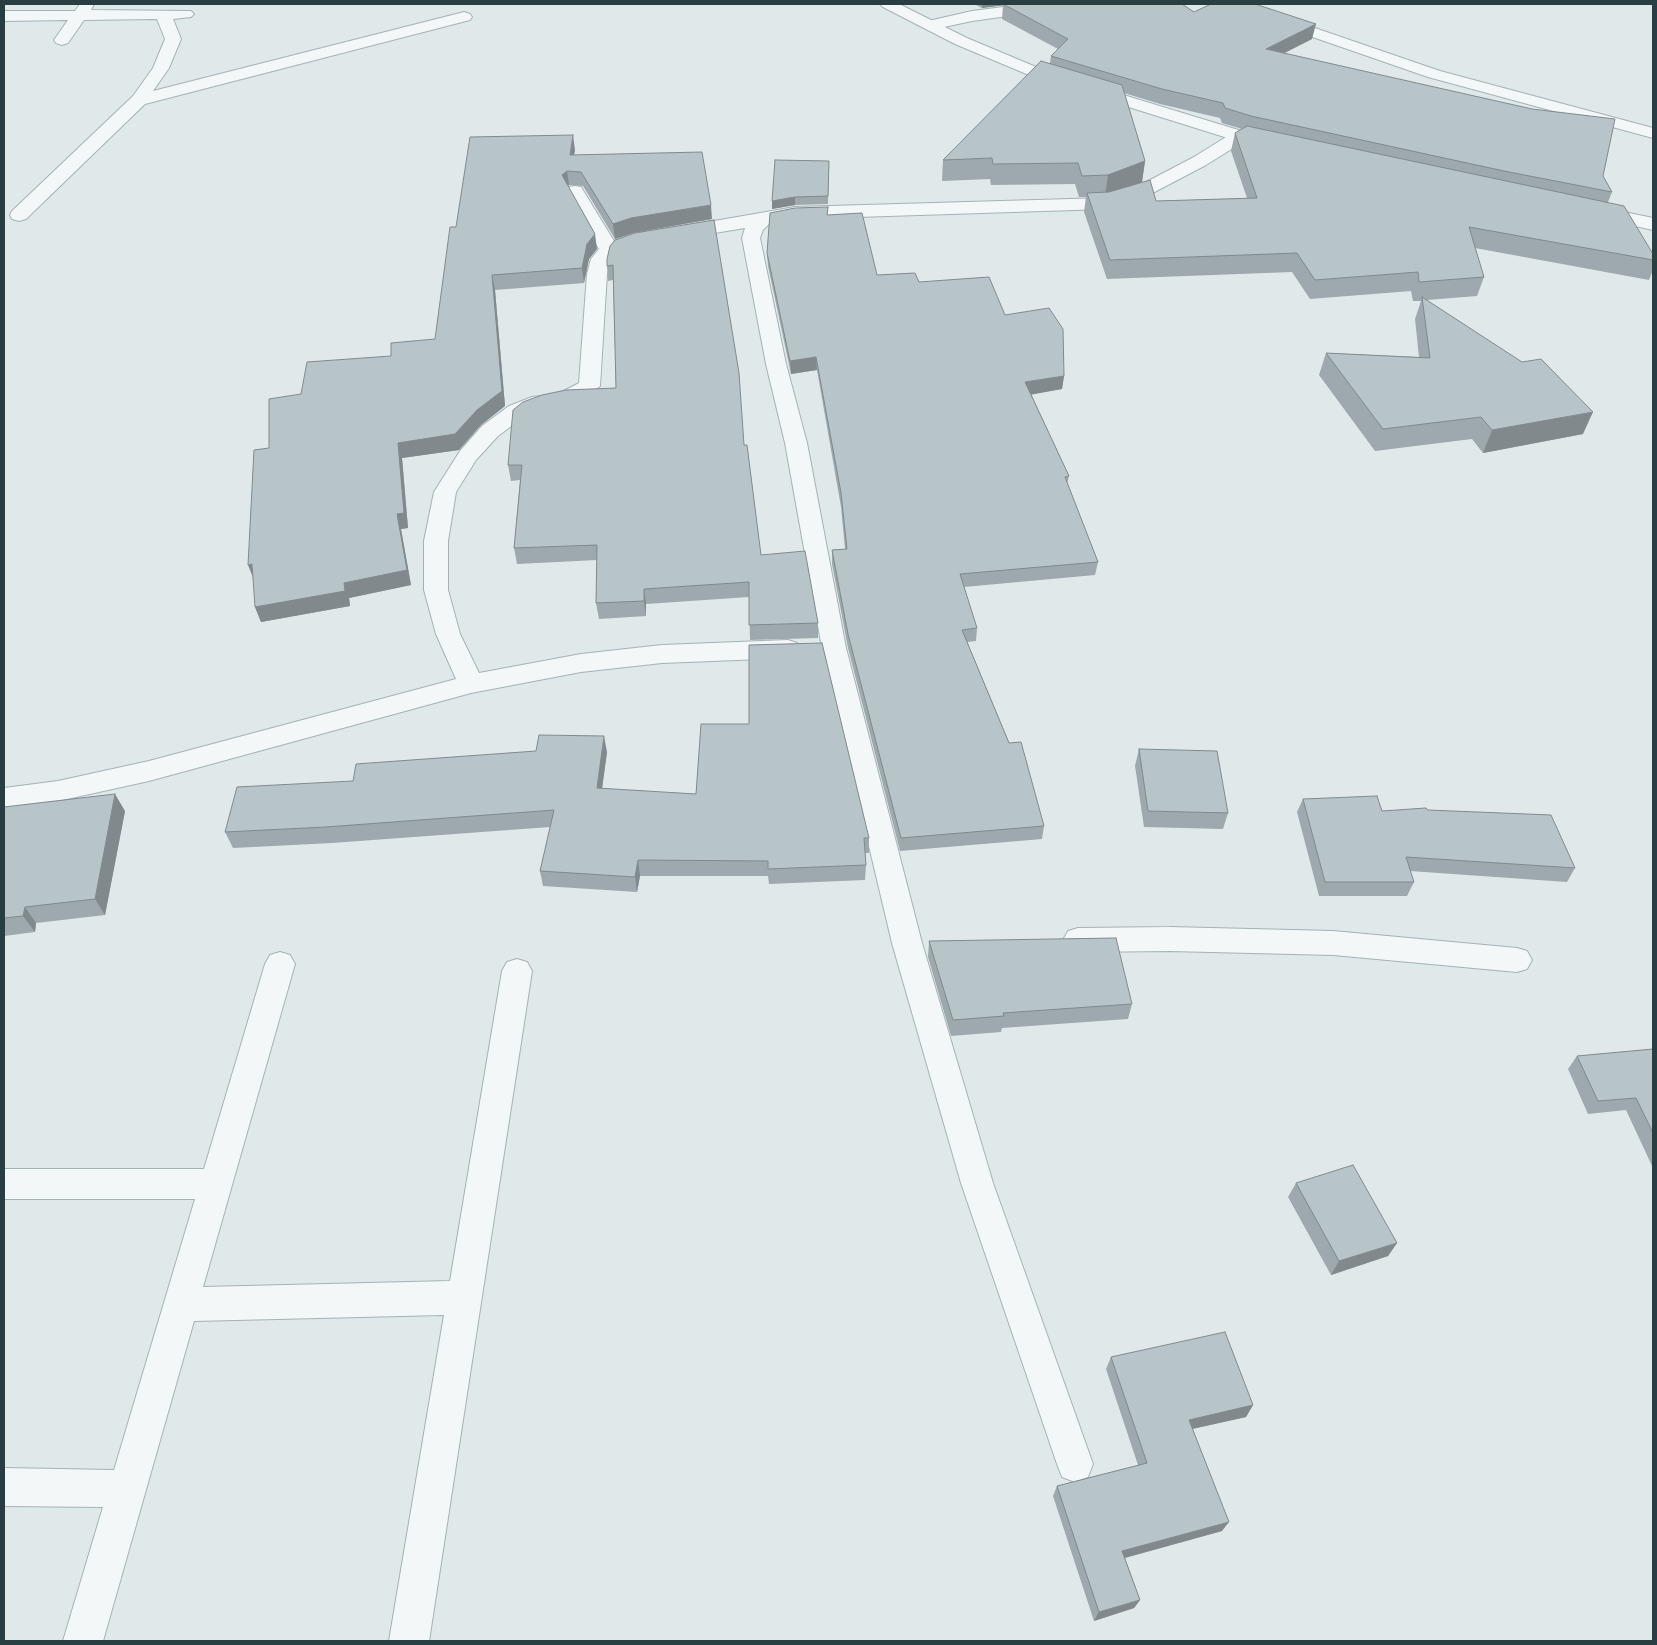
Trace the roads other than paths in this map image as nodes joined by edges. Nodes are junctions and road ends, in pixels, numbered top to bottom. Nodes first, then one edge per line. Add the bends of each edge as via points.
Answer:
1 (888, 4) edge
2 (1059, 4) edge
3 (1231, 4) edge
4 (84, 9) edge
5 (163, 14) junction
6 (186, 14) dead end
7 (4, 16) edge
8 (464, 16) dead end
9 (930, 25) junction
10 (62, 40) dead end
11 (138, 100) junction
12 (1653, 133) edge
13 (1240, 136) junction
14 (1287, 146) edge
15 (575, 192) edge
16 (1576, 208) edge
17 (18, 215) dead end
18 (762, 220) junction
19 (1653, 224) edge
20 (609, 249) junction
21 (834, 648) junction
22 (471, 684) junction
23 (4, 798) edge
24 (1053, 941) edge
25 (907, 942) junction
26 (936, 942) edge
27 (1517, 960) dead end
28 (280, 964) dead end
29 (517, 972) dead end
30 (4, 1184) edge
31 (216, 1184) junction
32 (464, 1298) junction
33 (181, 1304) junction
34 (1075, 1464) dead end
35 (4, 1487) edge
36 (127, 1489) junction
37 (83, 1641) edge
38 (409, 1641) edge

1 - 9 street
2 - 9 street
3 - 12 street via 1434,74
4 - 5 street
4 - 7 street
4 - 10 street
5 - 6 street
5 - 11 street via 173,39 161,68
8 - 11 street
9 - 13 street via 1042,75
11 - 17 street
13 - 14 street
13 - 18 street via 1200,161 1138,192 1106,203 795,213
15 - 20 street
16 - 19 street
18 - 20 street
18 - 21 street via 754,228 751,238 776,364 796,443
20 - 22 street via 601,259 597,274 589,386 561,400 540,402 518,412 490,431 468,456 445,492 436,541 436,590 448,634
21 - 22 street via 662,654 581,663
21 - 25 street
22 - 23 street via 149,771 58,791
24 - 27 street via 1170,939 1333,943
25 - 26 street
25 - 34 street via 977,1183
28 - 31 street
29 - 32 street
30 - 31 street
31 - 33 street
32 - 33 street
32 - 38 street
33 - 36 street
35 - 36 street
36 - 37 street

